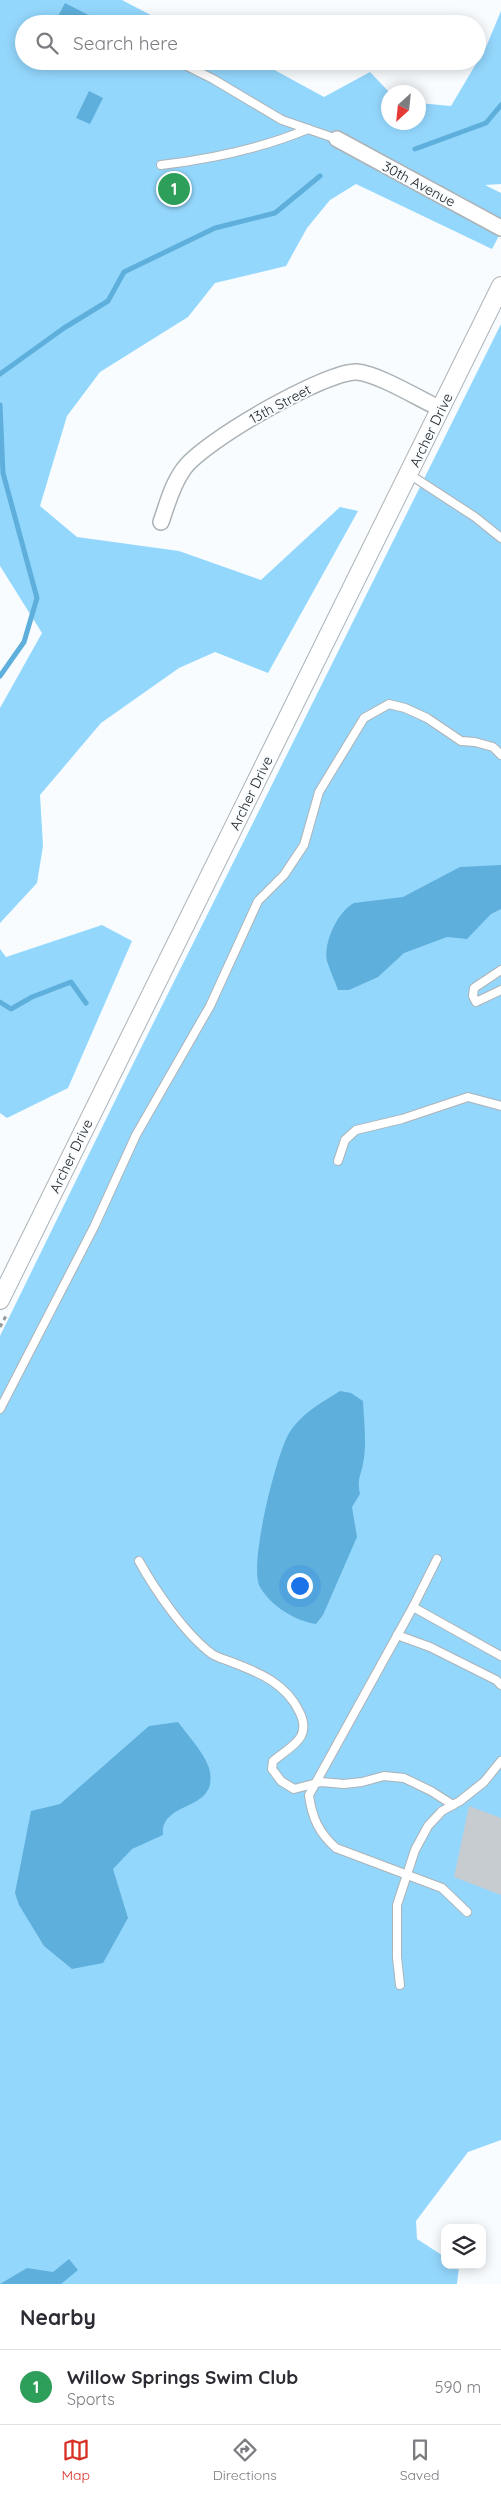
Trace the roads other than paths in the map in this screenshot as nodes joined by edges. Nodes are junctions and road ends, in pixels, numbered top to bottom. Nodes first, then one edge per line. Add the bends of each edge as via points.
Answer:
1 (195, 70) edge
2 (308, 129) junction
3 (337, 139) joint
4 (160, 165) dead end
5 (501, 228) edge
6 (501, 286) edge
7 (441, 409) junction
8 (409, 474) junction
9 (161, 522) dead end
10 (501, 538) edge
11 (501, 755) edge
12 (501, 970) edge
13 (501, 990) edge
14 (501, 1106) edge
15 (338, 1160) dead end
16 (0, 1300) edge
17 (0, 1409) edge
18 (437, 1559) dead end
19 (139, 1561) dead end
20 (413, 1607) junction
21 (397, 1635) junction
22 (501, 1656) edge
23 (501, 1685) edge
24 (501, 1761) edge
25 (315, 1784) junction
26 (454, 1805) junction
27 (406, 1875) junction
28 (467, 1912) dead end
29 (400, 1985) dead end

1 - 2 lane via 282,120
2 - 3 lane
2 - 4 lane via 275,143 212,159
3 - 5 street, 30th Avenue
6 - 7 street, Archer Drive
7 - 8 street, Archer Drive
7 - 9 street, 13th Street via 360,372 336,376 257,414 201,451 183,469
8 - 10 lane
8 - 16 street, Archer Drive
11 - 17 lane via 493,747 461,741 427,718 405,708 389,704 364,718 319,792 304,845 284,875 258,901 210,1006 136,1134 94,1227
12 - 13 lane via 474,988 473,996 476,1002
14 - 15 lane via 468,1097 356,1130 345,1140
18 - 20 lane
19 - 25 lane via 180,1620 213,1654 276,1682 296,1704 304,1730 298,1742 272,1761 272,1769 281,1781 294,1789
20 - 21 lane
20 - 22 lane
21 - 23 lane via 430,1647
21 - 25 lane
24 - 26 lane via 484,1782
25 - 26 lane via 362,1782 384,1776 404,1778
25 - 27 lane via 310,1795 311,1812 324,1837 336,1848
26 - 27 lane via 442,1811 428,1826
27 - 28 lane via 442,1888
27 - 29 lane via 396,1925

